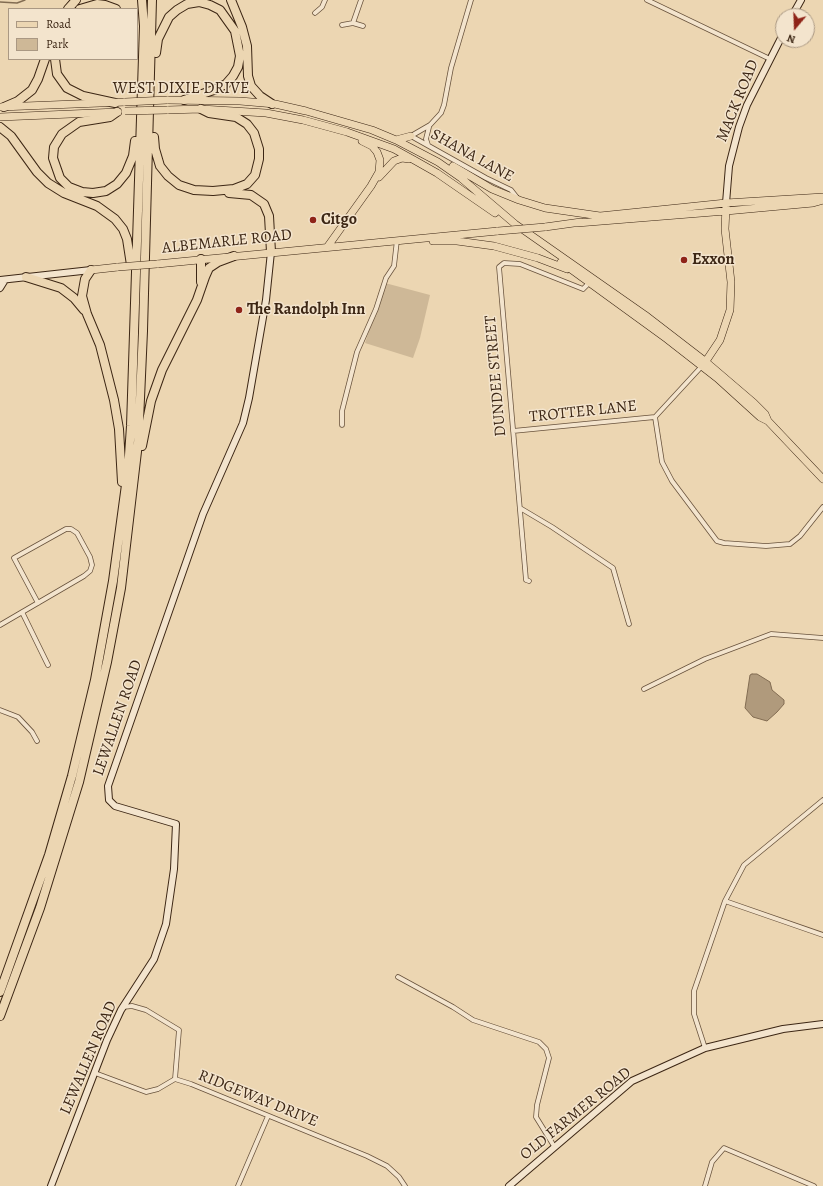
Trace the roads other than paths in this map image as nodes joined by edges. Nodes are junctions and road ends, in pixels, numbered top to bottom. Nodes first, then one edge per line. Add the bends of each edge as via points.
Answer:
1 (76, 0) edge
2 (142, 0) edge
3 (152, 0) edge
4 (231, 0) edge
5 (325, 0) edge
6 (360, 0) edge
7 (471, 0) edge
8 (647, 0) edge
9 (69, 8) edge
10 (83, 8) edge
11 (114, 8) edge
12 (315, 13) dead end
13 (353, 23) junction
14 (342, 25) dead end
15 (363, 26) dead end
16 (138, 47) edge
17 (776, 48) edge
18 (142, 57) junction
19 (770, 59) junction
20 (44, 60) edge
21 (55, 60) edge
22 (151, 62) junction
23 (184, 100) junction
24 (115, 103) junction
25 (272, 104) junction
26 (2, 107) edge
27 (201, 109) junction
28 (121, 112) junction
29 (0, 117) edge
30 (140, 119) junction
31 (150, 123) junction
32 (430, 125) junction
33 (0, 127) edge
34 (347, 132) junction
35 (411, 136) junction
36 (396, 140) junction
37 (428, 145) junction
38 (420, 152) junction
39 (414, 160) junction
40 (371, 186) junction
41 (213, 191) junction
42 (823, 197) edge
43 (519, 200) junction
44 (823, 200) edge
45 (483, 201) junction
46 (726, 203) junction
47 (726, 211) junction
48 (610, 216) junction
49 (578, 224) junction
50 (421, 238) junction
51 (397, 240) junction
52 (328, 246) junction
53 (271, 252) junction
54 (234, 256) junction
55 (201, 259) junction
56 (91, 270) junction
57 (579, 275) junction
58 (26, 277) junction
59 (2, 280) edge
60 (590, 283) junction
61 (201, 287) junction
62 (0, 288) edge
63 (135, 296) junction
64 (87, 314) junction
65 (704, 364) junction
66 (655, 417) junction
67 (342, 425) dead end
68 (513, 431) junction
69 (823, 479) edge
70 (134, 494) junction
71 (823, 507) edge
72 (520, 508) junction
73 (123, 510) junction
74 (529, 581) dead end
75 (38, 602) junction
76 (22, 612) junction
77 (629, 624) dead end
78 (0, 625) edge
79 (823, 638) edge
80 (48, 665) dead end
81 (644, 689) dead end
82 (0, 710) edge
83 (36, 741) dead end
84 (823, 800) edge
85 (725, 901) junction
86 (823, 935) edge
87 (398, 978) dead end
88 (0, 992) edge
89 (123, 1006) junction
90 (0, 1016) edge
91 (823, 1024) edge
92 (706, 1048) junction
93 (95, 1073) junction
94 (175, 1079) junction
95 (268, 1116) junction
96 (554, 1146) junction
97 (51, 1186) edge
98 (238, 1186) edge
99 (405, 1186) edge
100 (509, 1186) edge
101 (705, 1186) edge
102 (814, 1186) edge

1 - 9 highway
2 - 18 highway
3 - 22 highway
4 - 25 highway via 247,46 248,76 260,96
5 - 12 street
6 - 13 street
7 - 32 street via 451,68 444,105 438,118
8 - 19 street
10 - 11 highway via 97,4
13 - 14 street
13 - 15 street
16 - 18 highway
17 - 19 street, MACK ROAD
18 - 30 highway
19 - 46 street, MACK ROAD via 747,105 733,146
20 - 26 highway via 32,90 18,101
21 - 24 highway via 57,74 67,88 83,96
22 - 23 highway via 163,26 177,10 187,4 199,2 220,10 235,31 239,44 238,67 226,84
22 - 31 highway
23 - 24 main road, WEST DIXIE DRIVE, bridge
23 - 25 main road, WEST DIXIE DRIVE
24 - 26 main road, WEST DIXIE DRIVE
25 - 36 main road, WEST DIXIE DRIVE via 341,119
27 - 28 main road, WEST DIXIE DRIVE, bridge
27 - 34 main road, WEST DIXIE DRIVE via 266,113
27 - 41 highway via 241,120 254,133 259,149 257,169 249,182 240,187
28 - 29 main road, WEST DIXIE DRIVE
28 - 30 highway via 110,117 80,122 67,129 59,138 53,153 53,163 60,178 69,187 93,193 106,191 117,184 131,161 136,127
30 - 63 highway
31 - 41 highway via 157,160 168,176 183,187
31 - 70 highway via 144,331
32 - 35 street
32 - 37 street via 426,139
33 - 63 highway via 11,136 44,179 64,193 101,208 118,222 129,248 131,287
34 - 39 main road, WEST DIXIE DRIVE via 394,149
34 - 40 main road via 372,146 379,156 380,168
35 - 36 main road
35 - 37 street, SHANA LANE
36 - 38 main road, WEST DIXIE DRIVE
37 - 43 street, SHANA LANE via 511,190
38 - 43 main road via 429,152 492,189
38 - 45 main road, WEST DIXIE DRIVE via 456,174
39 - 40 main road via 402,158 394,161
39 - 45 main road, WEST DIXIE DRIVE
40 - 52 main road
41 - 53 highway via 249,194 262,202 269,216
42 - 46 main road
43 - 48 main road via 574,213
44 - 47 main road, ALBEMARLE ROAD
45 - 57 main road
45 - 65 main road via 646,315
46 - 47 main road, MACK ROAD
46 - 48 main road
47 - 49 main road, ALBEMARLE ROAD
47 - 65 main road, MACK ROAD via 725,229 731,282 730,310 720,340
48 - 49 main road, ALBEMARLE ROAD
49 - 50 main road, ALBEMARLE ROAD, bridge
50 - 51 main road, ALBEMARLE ROAD
50 - 57 main road via 434,242 474,243 501,248 538,258
51 - 52 main road, ALBEMARLE ROAD
51 - 67 street via 394,266 386,278 376,309 357,352 342,411
52 - 53 main road, ALBEMARLE ROAD
53 - 54 main road, ALBEMARLE ROAD
53 - 89 street, LEWALLEN ROAD via 266,300 243,423 203,514 108,786 109,800 115,806 176,824 174,869 162,938 154,959
54 - 55 main road, ALBEMARLE ROAD
54 - 61 highway via 209,268
55 - 56 main road, ALBEMARLE ROAD, bridge
55 - 61 highway
56 - 58 street, ALBEMARLE ROAD
56 - 64 highway via 82,287
57 - 60 main road
58 - 59 street, ALBEMARLE ROAD
58 - 64 highway via 61,288 74,298
59 - 62 street
60 - 65 main road
60 - 68 street, DUNDEE STREET via 583,289 520,264 504,263 499,267
61 - 70 highway via 188,320 162,370 151,401
63 - 73 highway via 131,426
64 - 73 highway via 100,345 114,400 121,456
65 - 66 street
65 - 69 main road via 760,417 768,421
66 - 68 street, TROTTER LANE
66 - 71 street via 662,462 676,486 717,541 766,546 790,544 800,536
68 - 72 street, DUNDEE STREET
70 - 90 highway via 121,588 92,731 77,790 42,901
72 - 74 street, DUNDEE STREET via 526,580
72 - 77 street via 613,568
73 - 88 highway via 106,628 84,731 48,856
75 - 75 street via 90,571 90,557 77,533 71,529 66,529 14,558
75 - 76 street
76 - 78 street
76 - 80 street
79 - 81 street via 771,634 705,659
82 - 83 street via 18,717 32,732
84 - 85 street via 744,865
85 - 86 street
85 - 92 street via 694,991 694,1014
87 - 96 street via 473,1020 539,1042 546,1049 549,1058 536,1106 536,1117
89 - 93 street, LEWALLEN ROAD
89 - 94 street via 146,1010 179,1030
91 - 92 street, OLD FARMER ROAD via 783,1029
92 - 96 street, OLD FARMER ROAD via 632,1081
93 - 94 street, RIDGEWAY DRIVE via 146,1092 158,1089
93 - 97 street, LEWALLEN ROAD
94 - 95 street, RIDGEWAY DRIVE
95 - 98 street
95 - 99 street, RIDGEWAY DRIVE via 387,1166
96 - 100 street, OLD FARMER ROAD
101 - 102 street via 712,1162 724,1148

